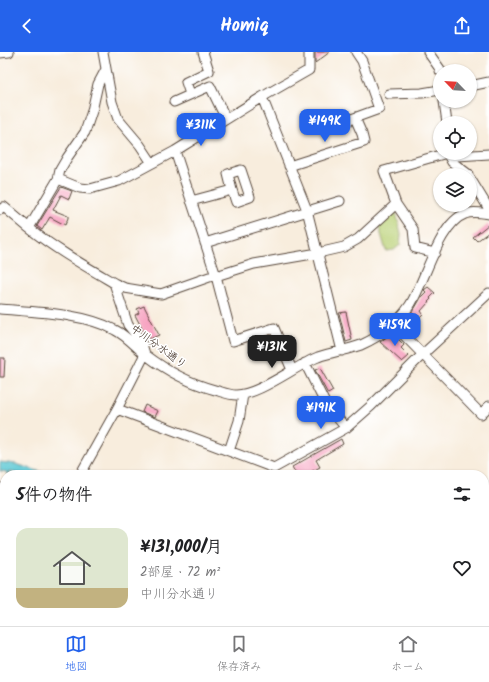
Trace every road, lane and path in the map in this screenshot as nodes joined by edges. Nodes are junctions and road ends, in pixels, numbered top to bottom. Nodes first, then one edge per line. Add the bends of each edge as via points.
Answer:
1 (9, 52) edge
2 (103, 52) edge
3 (203, 52) edge
4 (308, 52) edge
5 (356, 52) edge
6 (428, 52) edge
7 (0, 53) edge
8 (436, 64) edge
9 (106, 69) junction
10 (489, 82) edge
11 (477, 85) edge
12 (433, 91) edge
13 (190, 94) junction
14 (389, 94) dead end
15 (262, 97) junction
16 (174, 102) dead end
17 (356, 118) junction
18 (226, 119) junction
19 (324, 129) dead end
20 (175, 151) junction
21 (477, 154) edge
22 (489, 154) edge
23 (433, 157) edge
24 (451, 160) edge
25 (152, 163) junction
26 (289, 166) junction
27 (459, 168) edge
28 (58, 179) junction
29 (477, 189) edge
30 (232, 190) dead end
31 (191, 201) junction
32 (340, 201) dead end
33 (396, 204) junction
34 (489, 209) edge
35 (0, 210) edge
36 (307, 212) junction
37 (489, 214) edge
38 (29, 228) junction
39 (204, 243) junction
40 (318, 253) junction
41 (435, 253) junction
42 (215, 276) junction
43 (114, 283) junction
44 (489, 293) edge
45 (0, 308) edge
46 (394, 324) junction
47 (342, 351) junction
48 (145, 354) junction
49 (423, 354) junction
50 (305, 363) junction
51 (292, 370) junction
52 (243, 394) junction
53 (489, 406) edge
54 (117, 409) junction
55 (346, 428) junction
56 (229, 451) junction
57 (268, 466) junction
58 (83, 470) edge
59 (267, 470) edge

1 - 7 street
2 - 9 street
3 - 13 street via 209,71 186,82
4 - 15 street via 308,70
5 - 17 street via 362,61 379,109
6 - 8 street
9 - 25 street via 118,119
9 - 28 street via 98,84 85,132 66,158
10 - 11 street
12 - 14 street
13 - 16 street
13 - 18 street via 210,86
15 - 18 street
15 - 26 street
17 - 19 street
17 - 26 street via 364,142
18 - 20 street
20 - 25 street
20 - 31 street
21 - 22 street
23 - 33 street via 384,171
24 - 27 street
25 - 28 street via 119,181 90,189 80,188
26 - 36 street
28 - 38 street
29 - 34 street
30 - 31 street
31 - 39 street
32 - 36 street
33 - 40 street via 358,239 344,247
33 - 41 street via 413,228 415,248
35 - 38 street via 4,207
36 - 39 street
36 - 40 street
37 - 41 street, 中川分水通り via 471,213 457,218 445,231
38 - 43 street
39 - 42 street
40 - 42 street via 254,264
40 - 47 street
41 - 46 street, 中川分水通り via 415,296
42 - 43 street via 161,294 125,288
42 - 51 street via 233,341 274,328
43 - 48 street via 128,326 141,341
44 - 49 street
45 - 48 street, 中川分水通り via 95,322 116,331
46 - 47 street, 中川分水通り via 370,340
46 - 49 street
47 - 50 street, 中川分水通り
48 - 52 street, 中川分水通り via 187,380 229,394
48 - 54 street
49 - 53 street via 481,414
49 - 55 street
50 - 51 street, 中川分水通り
50 - 55 street via 324,403
51 - 52 street, 中川分水通り
52 - 56 street via 239,421
54 - 56 street
54 - 58 street
55 - 57 street via 274,468
56 - 57 street
57 - 59 street

